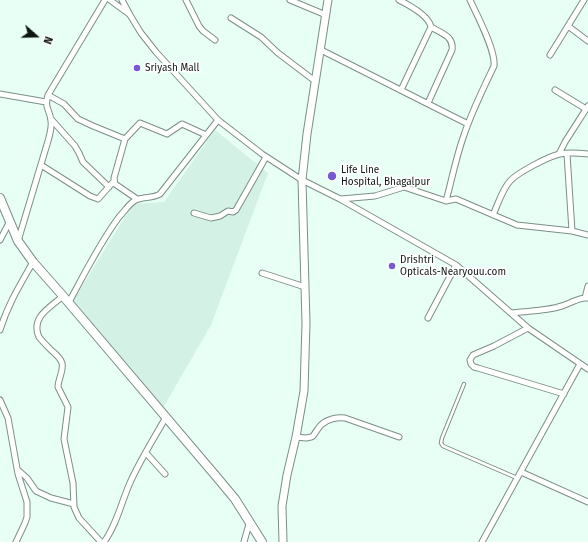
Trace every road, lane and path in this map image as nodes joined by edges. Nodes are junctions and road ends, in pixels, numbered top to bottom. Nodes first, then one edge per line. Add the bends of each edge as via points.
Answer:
1 (105, 0) edge
2 (110, 0) edge
3 (122, 0) edge
4 (186, 0) edge
5 (290, 0) edge
6 (328, 0) edge
7 (398, 0) edge
8 (411, 0) edge
9 (470, 0) edge
10 (584, 0) edge
11 (407, 5) junction
12 (130, 15) junction
13 (326, 15) junction
14 (231, 18) dead end
15 (568, 26) junction
16 (431, 27) junction
17 (215, 40) dead end
18 (588, 41) edge
19 (320, 50) junction
20 (550, 55) dead end
21 (315, 81) junction
22 (401, 90) junction
23 (555, 90) dead end
24 (0, 94) edge
25 (48, 95) junction
26 (46, 102) junction
27 (428, 104) junction
28 (587, 107) edge
29 (51, 119) junction
30 (218, 120) junction
31 (468, 124) junction
32 (206, 135) junction
33 (125, 139) junction
34 (559, 154) junction
35 (566, 154) junction
36 (588, 154) edge
37 (266, 157) junction
38 (41, 165) junction
39 (302, 180) junction
40 (114, 181) junction
41 (109, 187) junction
42 (0, 199) edge
43 (137, 199) junction
44 (340, 199) junction
45 (446, 201) junction
46 (194, 213) dead end
47 (494, 215) junction
48 (10, 221) junction
49 (572, 231) junction
50 (588, 235) edge
51 (0, 240) edge
52 (18, 241) junction
53 (33, 262) junction
54 (456, 265) junction
55 (262, 272) dead end
56 (588, 286) edge
57 (305, 287) junction
58 (63, 296) junction
59 (586, 298) edge
60 (69, 302) junction
61 (511, 313) junction
62 (2, 316) edge
63 (428, 318) dead end
64 (528, 328) junction
65 (0, 330) edge
66 (580, 364) junction
67 (588, 369) edge
68 (464, 384) dead end
69 (564, 394) junction
70 (0, 400) edge
71 (166, 417) junction
72 (296, 437) junction
73 (399, 437) dead end
74 (146, 453) junction
75 (17, 470) junction
76 (521, 472) junction
77 (165, 474) dead end
78 (518, 478) junction
79 (588, 502) edge
80 (74, 504) junction
81 (249, 524) junction
82 (16, 542) edge
83 (102, 542) edge
84 (244, 542) edge
85 (262, 542) edge
86 (283, 542) edge
87 (482, 542) edge

1 - 25 street
2 - 12 street
3 - 12 street
4 - 17 street via 199,26
5 - 13 street
6 - 13 main road
7 - 11 street
8 - 11 street
9 - 31 street via 495,62
10 - 15 street
11 - 16 street via 428,20
12 - 30 street via 156,52
13 - 19 main road
14 - 21 street via 261,37
15 - 18 street
15 - 20 street
16 - 22 street
16 - 27 street via 446,35 452,42 452,50
19 - 21 main road
19 - 22 street
21 - 39 main road
22 - 27 street
23 - 28 street
24 - 26 street
25 - 26 street
25 - 33 street via 64,104 78,119
26 - 29 street
27 - 31 street
28 - 34 street
29 - 38 street
29 - 41 street via 78,150 83,162
30 - 32 street
30 - 37 street
31 - 45 street
32 - 33 street via 182,124 167,134 140,123
32 - 43 street via 160,194
33 - 40 street
34 - 35 street
34 - 47 street via 530,167 511,181 505,188
35 - 36 street
35 - 49 street
37 - 39 street
37 - 46 street via 236,210 212,218
38 - 41 street via 98,199
38 - 52 street
39 - 44 street
39 - 57 main road
40 - 41 street
40 - 43 street
42 - 48 main road
43 - 60 street via 127,207 104,239
44 - 45 street via 375,196 404,187
44 - 54 street
45 - 47 street via 456,199
47 - 49 street via 517,226
48 - 51 street
48 - 52 main road
49 - 50 street
52 - 53 main road
53 - 58 main road
53 - 62 street
54 - 61 street
54 - 63 street
55 - 57 street
56 - 59 street
57 - 72 main road via 304,391
58 - 60 main road
58 - 80 street via 42,313 37,323 40,337 60,359 62,365 58,387 68,407 64,439 73,483
59 - 61 street via 557,308
60 - 71 main road
61 - 64 street
62 - 65 street
64 - 66 street
64 - 69 street via 473,355 471,364
66 - 67 street
66 - 69 street
68 - 78 lane via 441,443
69 - 76 street
70 - 75 street via 8,418
71 - 74 street
71 - 81 main road via 235,499
72 - 73 street via 311,437 323,423 340,417
72 - 86 main road via 282,506
74 - 77 street
74 - 83 street via 129,485 112,528
75 - 80 street via 27,478 36,491
75 - 82 street via 27,510 25,523
76 - 78 street
76 - 79 street
78 - 87 street
80 - 83 street via 79,518
81 - 84 street
81 - 85 main road

